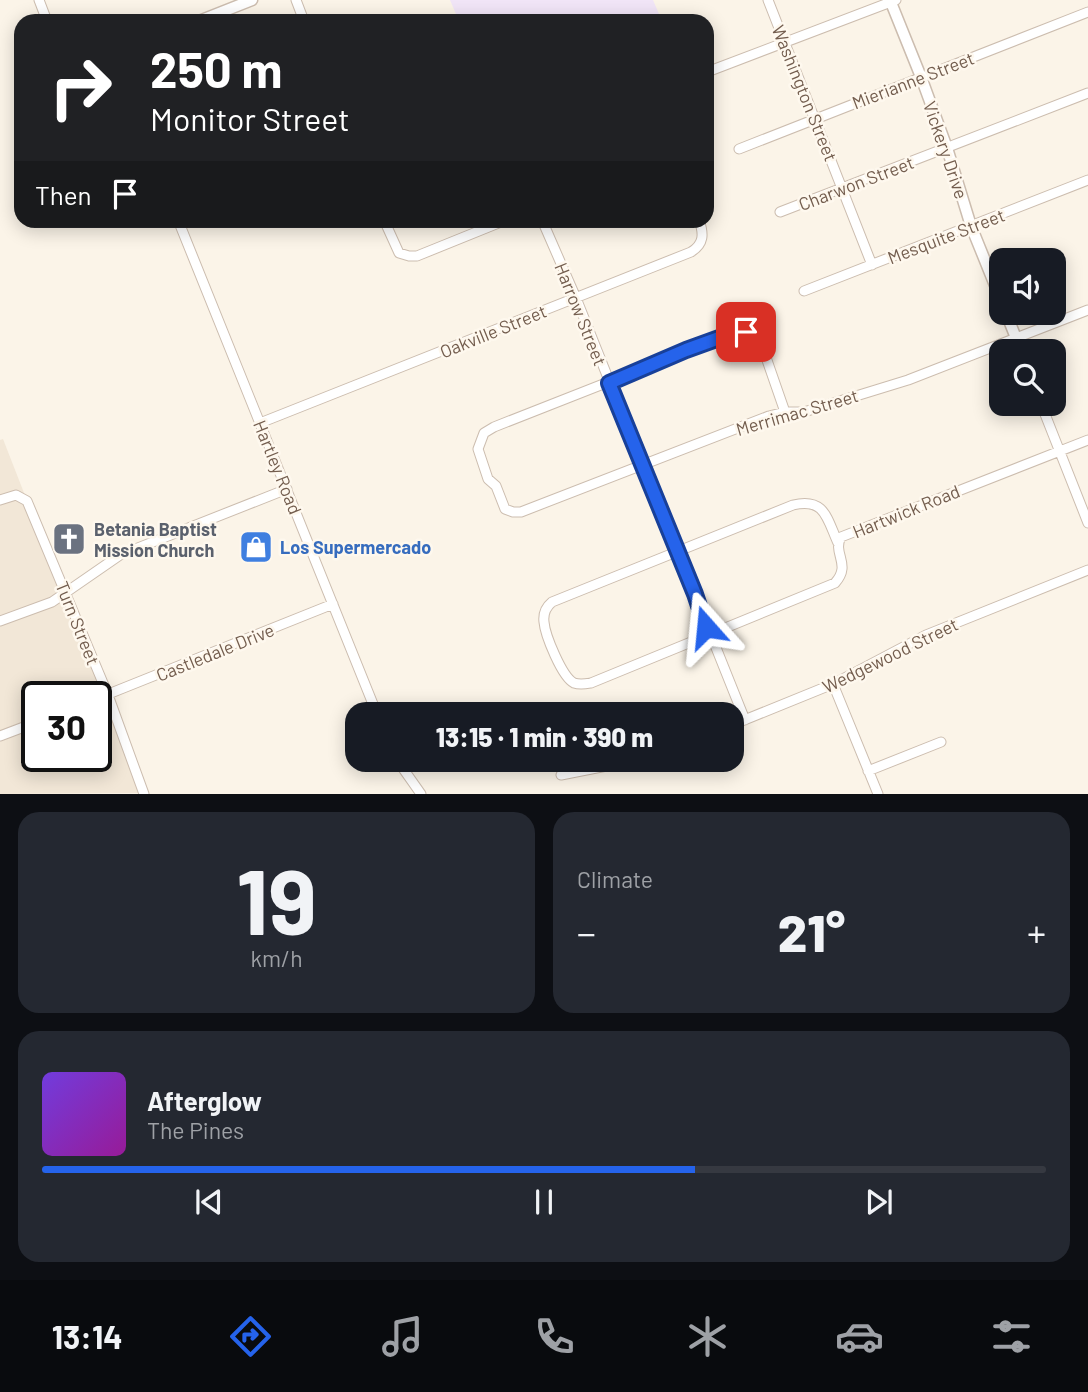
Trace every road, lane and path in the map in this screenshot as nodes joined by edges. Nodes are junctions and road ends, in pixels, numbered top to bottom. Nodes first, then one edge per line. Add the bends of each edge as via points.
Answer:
1 (252, 0) edge
2 (768, 0) edge
3 (892, 1) edge
4 (1088, 12) edge
5 (217, 14) edge
6 (785, 43) junction
7 (714, 69) edge
8 (921, 77) junction
9 (1088, 93) edge
10 (815, 118) junction
11 (947, 148) junction
12 (739, 149) dead end
13 (1088, 180) edge
14 (842, 188) junction
15 (780, 212) dead end
16 (971, 226) junction
17 (181, 228) edge
18 (387, 228) edge
19 (478, 228) edge
20 (545, 228) edge
21 (701, 228) edge
22 (872, 265) junction
23 (989, 270) edge
24 (804, 291) dead end
25 (576, 298) junction
26 (1088, 310) edge
27 (1011, 325) edge
28 (1016, 338) junction
29 (609, 383) junction
30 (785, 412) junction
31 (1046, 416) edge
32 (260, 423) junction
33 (1088, 440) edge
34 (1059, 451) junction
35 (642, 466) junction
36 (287, 489) junction
37 (0, 500) edge
38 (1088, 523) edge
39 (838, 543) junction
40 (677, 551) junction
41 (1088, 570) edge
42 (66, 593) junction
43 (333, 604) junction
44 (0, 621) edge
45 (710, 635) junction
46 (102, 681) edge
47 (833, 684) junction
48 (112, 693) edge
49 (372, 702) edge
50 (112, 706) edge
51 (745, 720) joint
52 (21, 728) edge
53 (0, 736) edge
54 (941, 742) dead end
55 (869, 771) junction
56 (406, 772) edge
57 (576, 772) edge
58 (561, 775) dead end
59 (144, 791) edge
60 (132, 793) edge
61 (421, 793) edge
62 (878, 793) edge

1 - 5 street
2 - 6 street, Washington Street
3 - 6 street
3 - 8 street, Vickery Drive
4 - 8 street, Mierianne Street
6 - 7 street
6 - 10 street, Washington Street
8 - 10 street, Mierianne Street
8 - 11 street, Vickery Drive
9 - 11 street, Charwon Street
10 - 12 street, Mierianne Street
10 - 14 street, Washington Street
11 - 14 street, Charwon Street
11 - 16 street, Vickery Drive
13 - 16 street, Mesquite Street
14 - 15 street, Charwon Street
14 - 22 street, Washington Street
16 - 22 street, Mesquite Street
16 - 23 street, Vickery Drive
17 - 32 street, Hartley Road
18 - 19 street via 399,253 409,256
20 - 25 street, Harrow Street
21 - 25 street, Oakville Street via 703,239 697,248
22 - 24 street, Mesquite Street
25 - 29 street, Harrow Street
25 - 32 street, Oakville Street
26 - 28 street, Merrimac Street
27 - 28 street
28 - 30 street, Merrimac Street via 908,380 804,412
29 - 30 street via 686,350 746,332 761,343
29 - 35 street, Harrow Street
29 - 35 street, Merrimac Street via 489,429 478,449 488,479 496,486 505,509 513,512
30 - 35 street, Merrimac Street
31 - 34 street
32 - 36 street, Hartley Road
33 - 34 street, Hartwick Road
34 - 38 street
34 - 39 street, Hartwick Road via 848,533
35 - 40 street, Harrow Street
36 - 42 street via 120,555
36 - 43 street, Hartley Road
37 - 42 street, Turn Street via 20,496 27,501
39 - 40 street via 825,513 819,506 804,503
39 - 45 street, Hartwick Road via 844,566 835,583
40 - 45 street, Harrow Street
40 - 45 street, Hartwick Road via 552,602 546,607 544,625 567,676 582,685
41 - 47 street, Wedgewood Street via 926,635
42 - 44 street
42 - 46 street, Turn Street
43 - 48 street, Castledale Drive
43 - 49 street, Hartley Road
45 - 51 street, Harrow Street
47 - 51 street, Wedgewood Street
47 - 55 street
50 - 59 street, Turn Street
52 - 53 street
54 - 55 street
55 - 62 street
56 - 61 street
57 - 58 street
59 - 60 street

